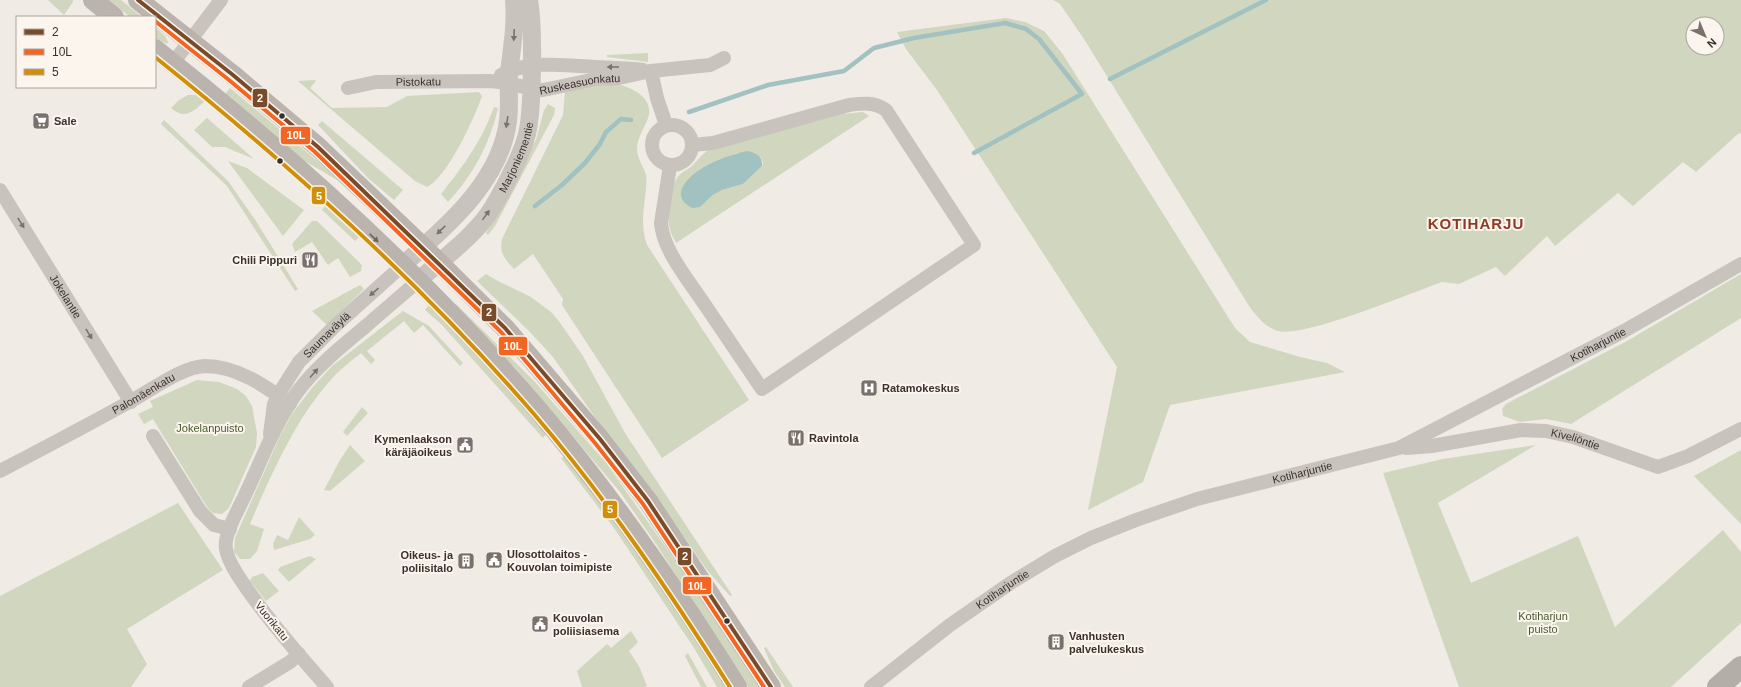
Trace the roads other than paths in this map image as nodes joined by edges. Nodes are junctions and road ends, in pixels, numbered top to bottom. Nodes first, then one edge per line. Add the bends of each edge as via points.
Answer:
1 (93, 0) edge
2 (138, 0) edge
3 (221, 0) edge
4 (514, 0) edge
5 (529, 0) edge
6 (113, 16) edge
7 (190, 41) junction
8 (156, 50) edge
9 (724, 58) dead end
10 (173, 63) junction
11 (532, 67) junction
12 (651, 71) junction
13 (509, 77) junction
14 (348, 88) dead end
15 (531, 89) junction
16 (666, 125) junction
17 (692, 145) junction
18 (670, 166) junction
19 (0, 190) edge
20 (423, 247) junction
21 (439, 262) junction
22 (1741, 264) edge
23 (403, 265) junction
24 (418, 281) junction
25 (278, 395) junction
26 (131, 402) junction
27 (290, 404) junction
28 (1741, 429) edge
29 (153, 436) dead end
30 (268, 446) junction
31 (1399, 448) junction
32 (0, 472) edge
33 (230, 530) junction
34 (226, 550) joint
35 (299, 654) junction
36 (1741, 667) edge
37 (249, 687) edge
38 (327, 687) edge
39 (737, 687) edge
40 (771, 687) edge
41 (871, 687) edge
42 (1718, 687) edge

1 - 6 main road
2 - 7 main road
3 - 7 street
4 -> 13 street, Marjoniementie via 514,40
5 - 11 street, Marjoniementie
7 - 10 street
7 - 20 main road via 318,147
8 - 10 main road
9 - 12 street, Ruskeasuonkatu via 710,65
10 -> 23 main road via 286,159
12 -> 11 street, Ruskeasuonkatu via 623,67
11 - 13 street, Pistokatu
11 - 15 street, Marjoniementie
12 - 15 street, Ruskeasuonkatu via 543,90
12 - 16 street
13 - 14 street, Pistokatu via 490,80 376,82
13 - 15 street, Ruskeasuonkatu
13 -> 20 street, Marjoniementie via 508,121 497,157 474,197
21 -> 15 street, Marjoniementie via 474,230 496,201 527,135
16 - 17 street via 680,126 686,130
16 - 18 street via 655,133 651,145 655,158
17 - 18 street via 690,155 685,161
17 - 18 street via 713,143 849,105 868,102 878,105 886,110 974,245 762,389 665,243 661,223
19 -> 26 street, Jokelantie
20 - 21 main road
20 - 23 street, Saumaväylä
21 - 24 street, Marjoniementie
21 - 40 main road via 505,328 600,438 664,524
22 - 31 street, Kotiharjuntie via 1624,331
23 - 24 main road
23 -> 25 street, Saumaväylä via 313,346 299,362
27 -> 24 street, Saumaväylä via 319,367
24 - 39 main road via 499,365 582,464 654,562
25 - 26 street, Palomäenkatu via 249,377 233,371 203,366 174,376
25 - 27 street, Palomäenkatu
25 - 30 street, Saumaväylä via 274,404
26 - 32 street, Palomäenkatu
27 - 30 street, Saumaväylä
28 - 31 street, Kiveliöntie via 1688,456 1658,467 1573,437 1546,431 1521,430 1432,446
29 - 33 street via 200,511 214,525
30 - 33 street, Saumaväylä
31 - 41 street, Kotiharjuntie via 1197,499 1091,538 1012,582 950,625
33 - 34 street, Saumaväylä via 226,539
34 - 35 street, Vuorikatu via 244,585
35 - 37 street
35 - 38 street, Vuorikatu
36 - 42 highway

